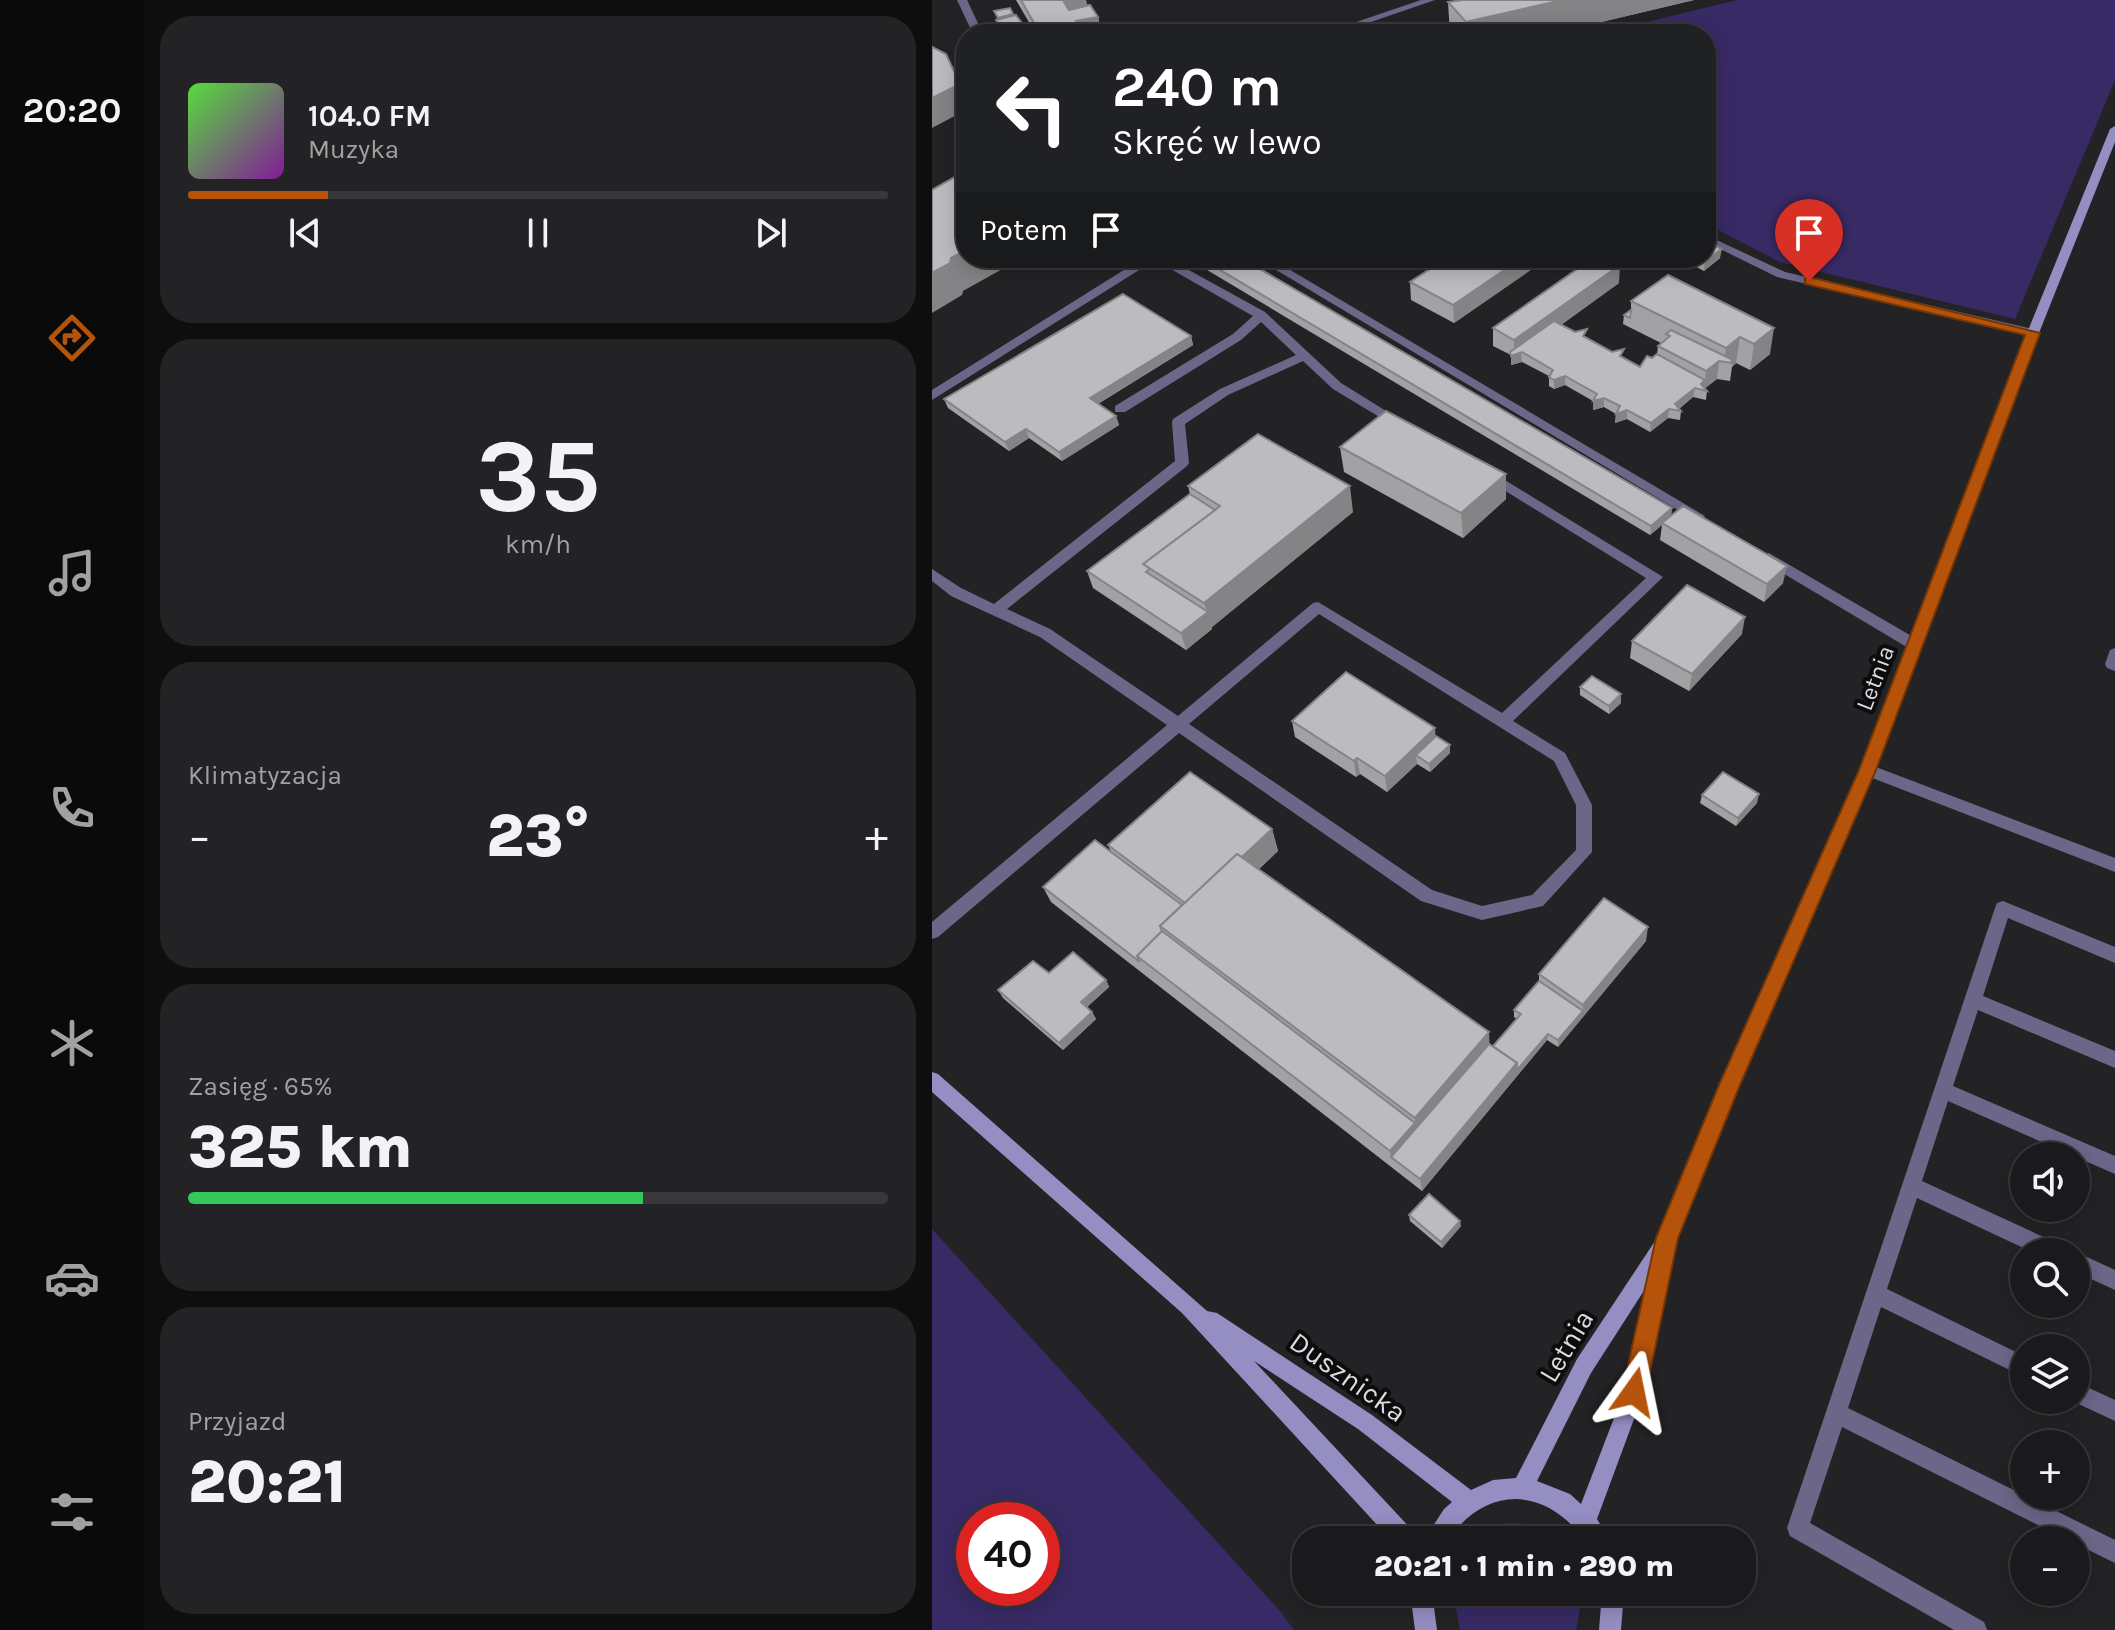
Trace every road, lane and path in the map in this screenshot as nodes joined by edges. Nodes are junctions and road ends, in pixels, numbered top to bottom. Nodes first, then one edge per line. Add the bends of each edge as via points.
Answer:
1 (962, 0) edge
2 (1430, 0) edge
3 (973, 24) edge
4 (1357, 24) edge
5 (2115, 129) edge
6 (1716, 243) edge
7 (1135, 268) edge
8 (1177, 268) edge
9 (1279, 268) edge
10 (1261, 315) junction
11 (2033, 333) junction
12 (1304, 356) junction
13 (932, 396) edge
14 (1120, 409) dead end
15 (1417, 434) edge
16 (1470, 465) edge
17 (1712, 525) edge
18 (1753, 549) edge
19 (932, 574) edge
20 (996, 610) junction
21 (1915, 645) junction
22 (2115, 654) edge
23 (2115, 665) edge
24 (1502, 722) junction
25 (1178, 725) junction
26 (1868, 770) junction
27 (2115, 865) edge
28 (932, 932) edge
29 (2115, 955) edge
30 (1973, 1000) junction
31 (2115, 1060) edge
32 (932, 1080) edge
33 (1943, 1090) junction
34 (2115, 1165) edge
35 (1911, 1186) junction
36 (1667, 1238) junction
37 (2024, 1238) edge
38 (2090, 1268) edge
39 (2115, 1280) edge
40 (1875, 1294) junction
41 (1189, 1306) junction
42 (2010, 1360) edge
43 (2090, 1399) edge
44 (2115, 1411) edge
45 (1836, 1413) junction
46 (1523, 1487) junction
47 (1469, 1502) junction
48 (1586, 1519) junction
49 (1393, 1526) edge
50 (1445, 1526) edge
51 (1590, 1526) edge
52 (2115, 1552) edge
53 (1423, 1606) edge
54 (1614, 1606) edge
55 (1615, 1626) edge
56 (1426, 1630) edge
57 (1976, 1630) edge

1 - 3 street
2 - 4 street
5 - 11 street, Letnia
6 - 11 street via 1781,275
7 - 13 street
8 - 10 street
9 - 17 street
10 - 12 street
10 - 14 street via 1237,337
11 - 21 street, Letnia
12 - 15 street via 1337,386
12 - 20 street via 1224,392 1178,422 1182,463
16 - 24 street via 1656,577
18 - 21 street
19 - 20 street
20 - 25 street via 1045,633
21 - 26 street, Letnia
22 - 23 street
24 - 25 street via 1318,607
24 - 25 street via 1560,757 1584,805 1584,852 1537,901 1482,913 1427,896
25 - 28 street
26 - 27 street
26 - 36 street, Letnia
29 - 30 street via 2003,908
30 - 31 street
30 - 33 street
32 - 41 street, Dusznicka
33 - 34 street
33 - 35 street
35 - 37 street
35 - 40 street
36 - 46 street, Letnia via 1584,1366
36 - 48 street, Letnia via 1634,1392
38 - 39 street
40 - 42 street
40 - 45 street
41 - 47 street, Dusznicka via 1365,1422
41 - 49 street, Dusznicka
43 - 44 street
45 - 52 street
45 - 57 street via 1798,1528
46 - 47 street via 1495,1490
46 - 48 street via 1546,1492
47 - 50 street
48 - 51 street
53 - 56 street
54 - 55 street

